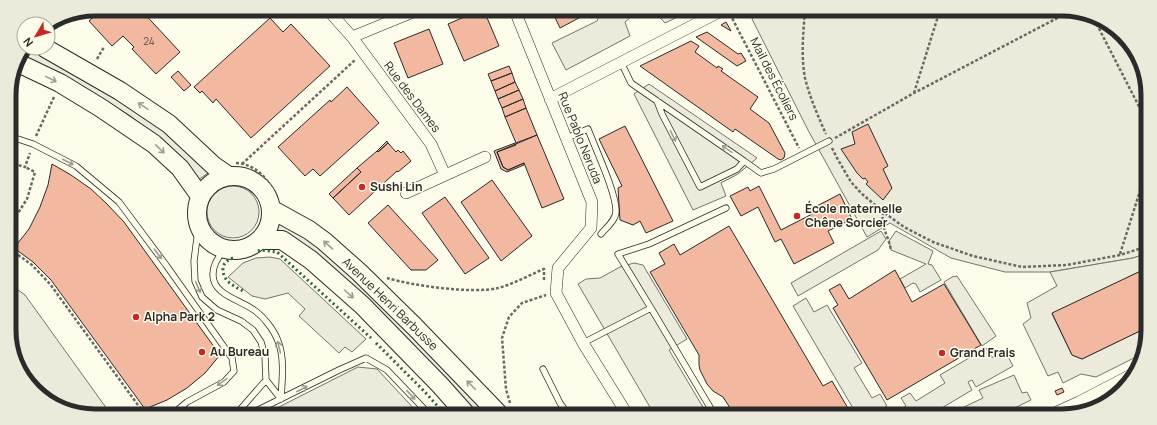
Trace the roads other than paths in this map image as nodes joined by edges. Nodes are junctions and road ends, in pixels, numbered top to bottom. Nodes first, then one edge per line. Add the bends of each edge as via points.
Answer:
1 (333, 16) edge
2 (403, 16) edge
3 (517, 16) edge
4 (711, 16) edge
5 (352, 37) junction
6 (56, 54) edge
7 (621, 62) junction
8 (22, 65) edge
9 (550, 98) junction
10 (657, 101) junction
11 (16, 138) edge
12 (567, 138) junction
13 (829, 141) road end
14 (485, 157) dead end
15 (744, 161) junction
16 (230, 169) junction
17 (445, 175) junction
18 (406, 193) dead end
19 (200, 196) junction
20 (273, 204) junction
21 (726, 208) dead end
22 (197, 221) junction
23 (601, 234) dead end
24 (259, 240) junction
25 (224, 249) junction
26 (651, 308) junction
27 (583, 343) junction
28 (543, 369) dead end
29 (1123, 379) edge
30 (266, 380) junction
31 (281, 399) junction
32 (1071, 408) edge
33 (179, 409) edge
34 (241, 409) edge
35 (260, 409) edge
36 (424, 409) edge
37 (461, 409) edge
38 (503, 409) edge
39 (564, 409) edge
40 (624, 409) edge
41 (711, 409) edge

1 - 5 street, Rue des Dames
2 - 5 street
3 - 9 street, Rue Pablo Neruda
4 - 7 street
5 - 17 street, Rue des Dames via 431,144
16 -> 6 main road via 214,166 169,124 120,90
7 - 9 street
7 - 10 lane via 632,83
8 -> 19 main road via 60,83 154,144 180,168
9 - 12 street, Rue Pablo Neruda
15 -> 10 lane
10 -> 15 lane via 700,187 737,169
11 -> 33 lane via 76,166 119,202 232,358 234,372 224,382
12 - 23 lane via 588,129 612,191 616,211 613,220
12 - 27 street, Rue Pablo Neruda via 592,202 591,228 558,268 556,293
13 - 15 lane via 761,173
14 - 17 street
16 - 19 main road via 206,187
16 - 20 main road via 254,181
17 - 18 street
19 - 22 main road via 196,208
20 - 24 main road via 266,231
38 -> 20 main road, Avenue Henri Barbusse via 359,272 324,241
21 - 26 lane via 648,244 618,254
22 - 25 main road via 207,239
22 -> 30 lane via 195,281 202,297 217,310 241,321 261,342 265,356
24 - 25 main road via 249,247
24 -> 37 main road, Avenue Henri Barbusse via 282,240 311,260 362,305
31 -> 25 lane via 282,357 278,341 268,324 254,310 228,297 214,281 214,265
26 - 27 lane
26 - 41 lane
27 - 40 street
28 - 39 lane
29 - 32 street
30 - 31 lane
30 - 34 lane
31 - 35 lane
31 -> 36 lane via 366,358 387,370

